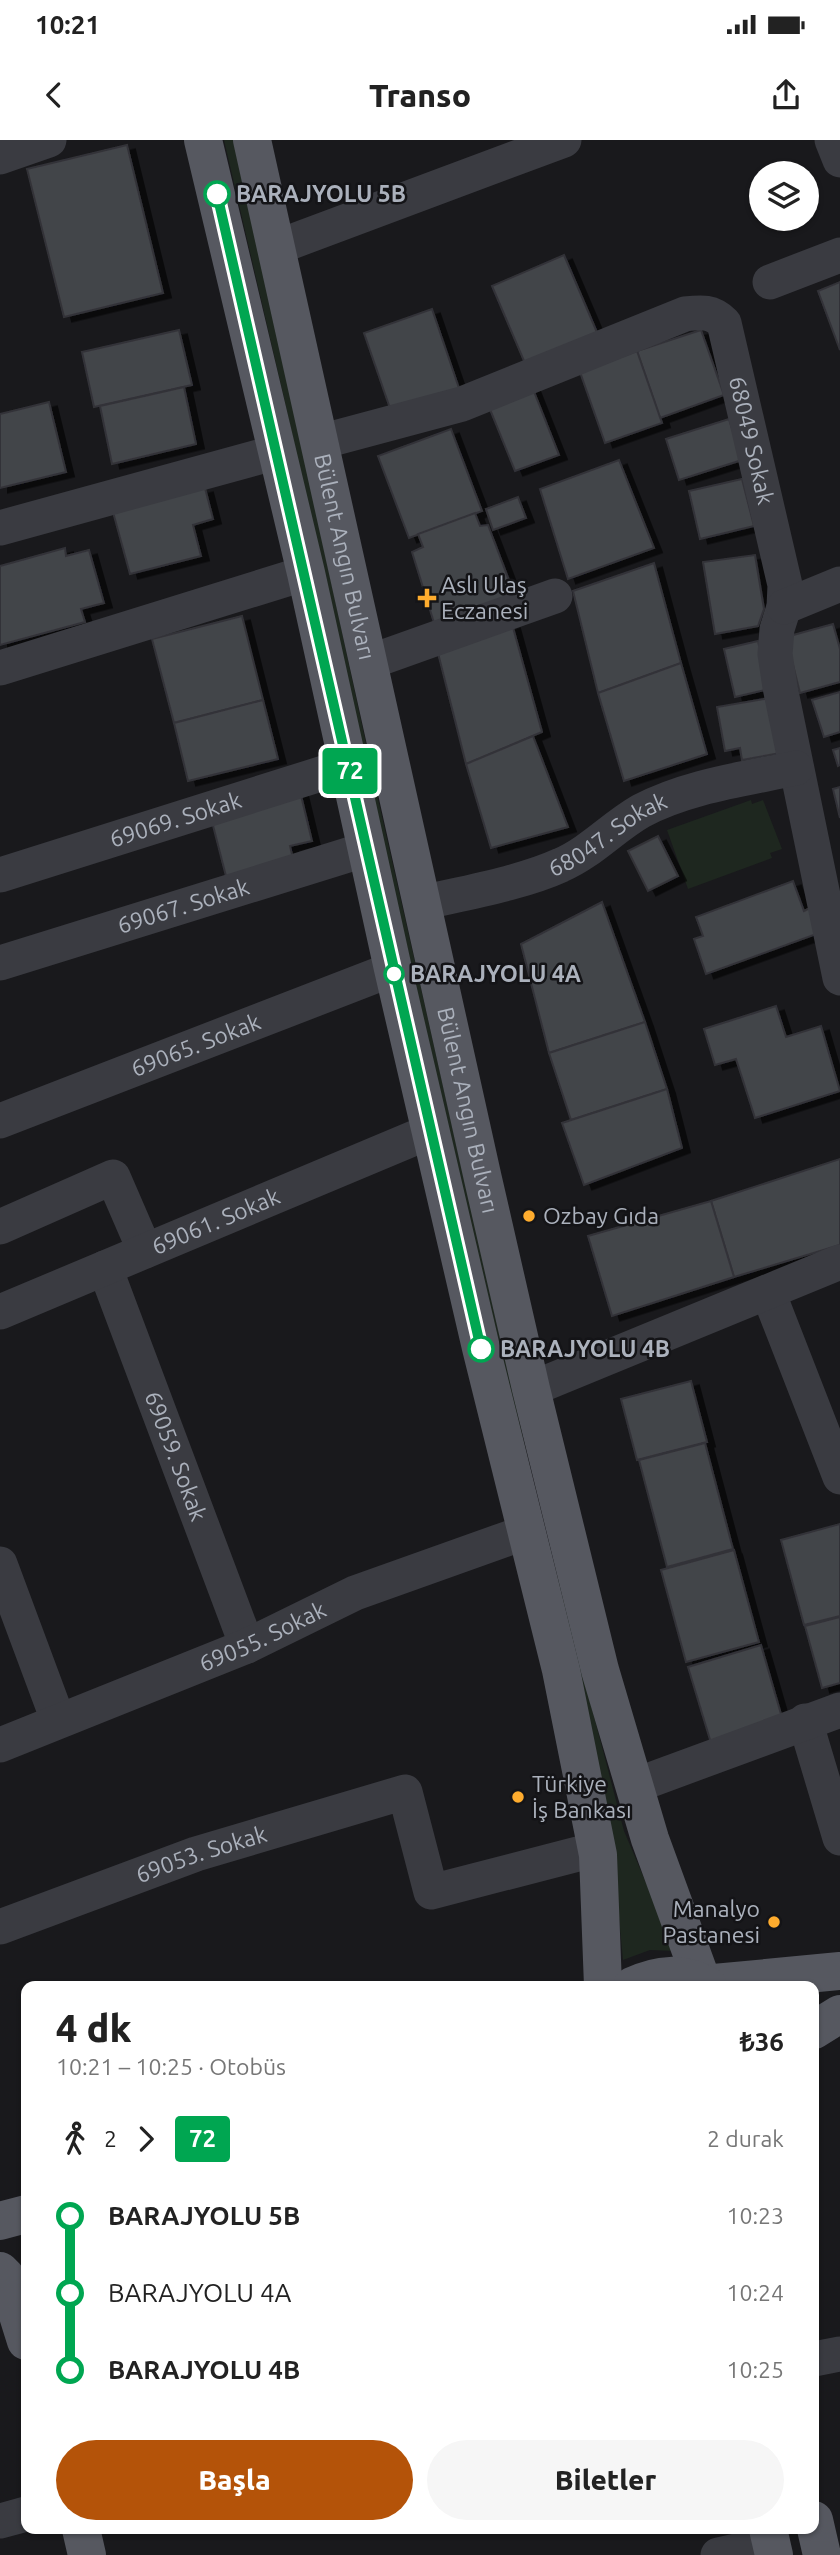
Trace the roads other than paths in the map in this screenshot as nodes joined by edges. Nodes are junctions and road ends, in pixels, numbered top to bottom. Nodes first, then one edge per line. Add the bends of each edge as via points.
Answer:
1 (49, 140) edge
2 (203, 140) edge
3 (564, 140) edge
4 (832, 140) edge
5 (259, 142) edge
6 (0, 157) edge
7 (840, 160) edge
8 (275, 248) junction
9 (840, 255) edge
10 (770, 282) dead end
11 (320, 442) junction
12 (276, 452) junction
13 (0, 528) edge
14 (306, 573) junction
15 (840, 584) edge
16 (555, 596) dead end
17 (784, 607) junction
18 (368, 663) junction
19 (0, 668) edge
20 (349, 765) junction
21 (796, 768) junction
22 (367, 849) junction
23 (0, 875) edge
24 (421, 903) junction
25 (0, 963) edge
26 (393, 969) junction
27 (840, 978) edge
28 (0, 1121) edge
29 (431, 1131) junction
30 (0, 1227) edge
31 (145, 1251) junction
32 (840, 1262) edge
33 (105, 1268) junction
34 (768, 1292) junction
35 (0, 1312) edge
36 (531, 1389) junction
37 (840, 1478) edge
38 (526, 1532) junction
39 (0, 1564) edge
40 (247, 1646) junction
41 (840, 1710) edge
42 (58, 1720) junction
43 (805, 1721) junction
44 (0, 1745) edge
45 (634, 1786) junction
46 (840, 1838) edge
47 (597, 1849) junction
48 (0, 1927) edge
49 (840, 1971) edge
50 (603, 1981) edge
51 (644, 1981) edge
52 (700, 1981) edge
53 (704, 1981) edge
54 (744, 1981) edge
55 (840, 2014) edge
56 (819, 2027) edge
57 (21, 2215) edge
58 (0, 2221) edge
59 (21, 2255) edge
60 (0, 2261) edge
61 (0, 2270) edge
62 (21, 2325) edge
63 (840, 2354) edge
64 (819, 2358) edge
65 (21, 2515) edge
66 (0, 2521) edge
67 (82, 2534) edge
68 (817, 2534) edge
69 (771, 2542) edge
70 (87, 2555) edge
71 (718, 2555) edge
72 (822, 2555) edge

1 - 6 street
2 - 12 main road, Bülent Angın Bulvarı
3 - 8 street
4 - 7 street
5 - 8 main road, Bülent Angın Bulvarı
8 - 11 main road, Bülent Angın Bulvarı
9 - 10 street
11 - 17 street, 68049 Sokak via 462,404 685,314 716,315 724,323 774,534 785,584
11 - 18 main road, Bülent Angın Bulvarı
12 - 13 street
12 - 14 main road, Bülent Angın Bulvarı
14 - 19 street
14 - 20 main road, Bülent Angın Bulvarı
15 - 17 street
16 - 18 street
17 - 21 street, 68049 Sokak via 775,654
18 - 24 main road, Bülent Angın Bulvarı
20 - 22 main road, Bülent Angın Bulvarı
20 - 23 street, 69069. Sokak
21 - 24 street, 68047. Sokak via 685,793 641,811 561,865
21 - 27 street, 68049 Sokak
22 - 25 street, 69067. Sokak
22 - 26 main road, Bülent Angın Bulvarı
24 - 36 main road, Bülent Angın Bulvarı
26 - 28 street, 69065. Sokak
26 - 29 main road, Bülent Angın Bulvarı
29 - 31 street, 69061. Sokak
29 - 38 main road, Bülent Angın Bulvarı
30 - 31 street via 113,1177
31 - 33 street, 69061. Sokak
32 - 34 street
33 - 35 street, 69061. Sokak
33 - 40 street, 69059. Sokak
34 - 36 street
34 - 37 street
36 - 45 main road, Bülent Angın Bulvarı via 600,1670
38 - 40 street, 69055. Sokak via 355,1593
38 - 47 main road, Bülent Angın Bulvarı via 561,1670
39 - 42 street
40 - 42 street, 69055. Sokak
41 - 43 street
42 - 44 street, 69055. Sokak
43 - 45 street
43 - 46 street
45 - 53 main road, Bülent Angın Bulvarı
47 - 48 street, 69053. Sokak via 430,1892 405,1791 197,1854
47 - 50 main road, Bülent Angın Bulvarı
49 - 54 main road
51 - 52 main road via 676,1975
55 - 56 main road
57 - 58 main road
59 - 60 main road
61 - 62 main road
63 - 64 street
65 - 66 street
67 - 70 main road
68 - 72 main road
69 - 71 street

